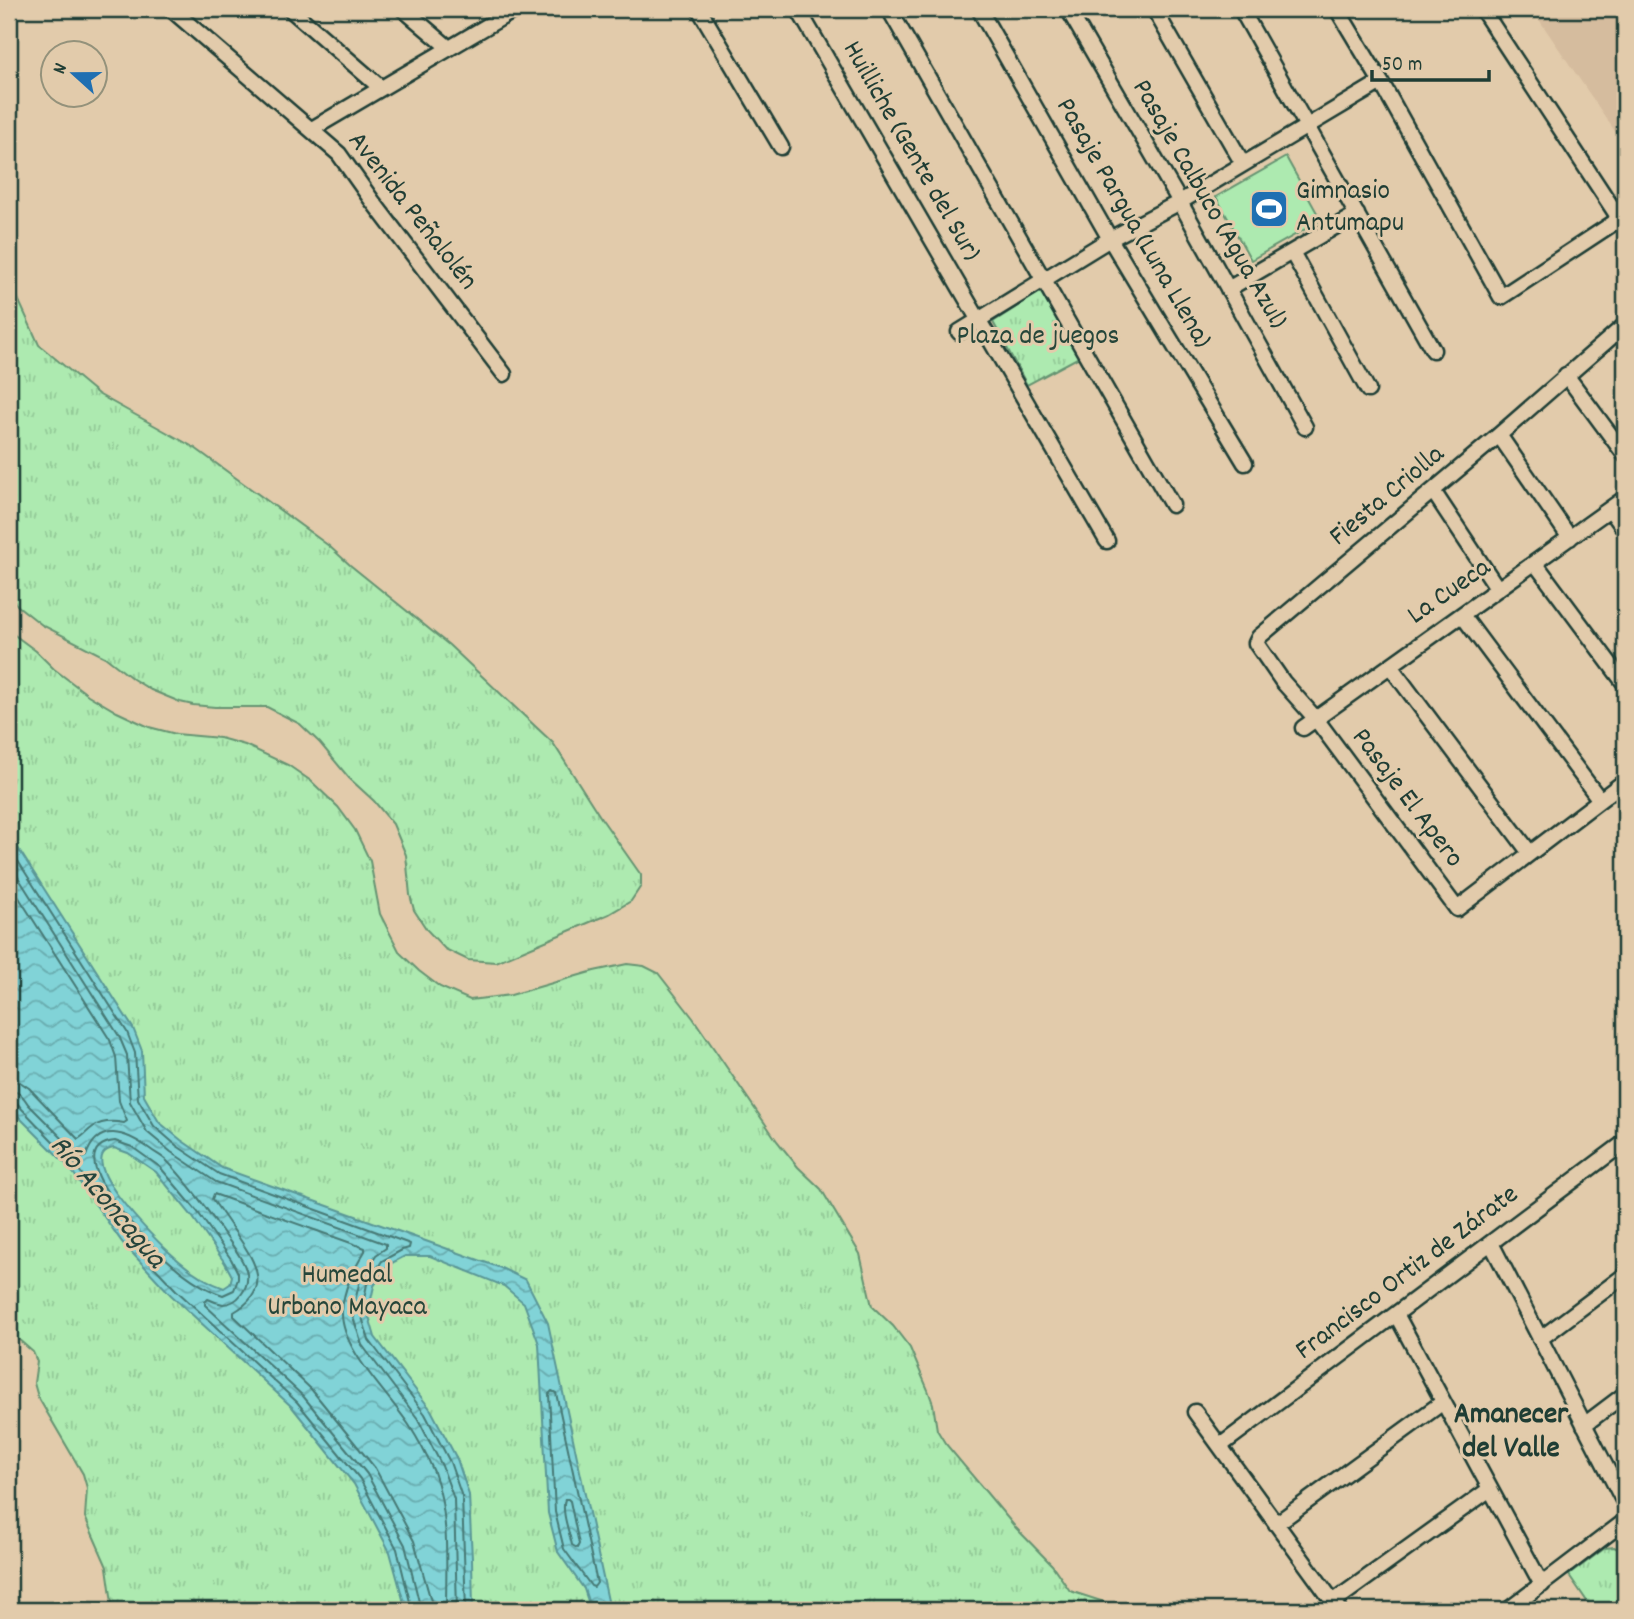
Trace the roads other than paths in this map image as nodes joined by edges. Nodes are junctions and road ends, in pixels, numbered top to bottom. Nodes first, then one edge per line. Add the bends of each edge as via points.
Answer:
1 (172, 9) edge
2 (290, 9) edge
3 (403, 9) edge
4 (516, 9) edge
5 (699, 9) edge
6 (798, 9) edge
7 (889, 9) edge
8 (979, 9) edge
9 (1068, 9) edge
10 (1154, 9) edge
11 (1241, 9) edge
12 (1337, 9) edge
13 (1482, 9) edge
14 (449, 48) junction
15 (1381, 82) junction
16 (381, 88) junction
17 (1308, 126) junction
18 (312, 128) junction
19 (781, 147) dead end
20 (1243, 164) junction
21 (1180, 202) junction
22 (1357, 214) junction
23 (1110, 239) junction
24 (1292, 252) junction
25 (1044, 279) junction
26 (1228, 289) junction
27 (979, 320) junction
28 (1625, 325) edge
29 (959, 332) dead end
30 (1433, 350) dead end
31 (504, 374) dead end
32 (1566, 375) junction
33 (1368, 390) dead end
34 (1305, 427) dead end
35 (1499, 435) junction
36 (1625, 455) edge
37 (1245, 463) dead end
38 (1433, 491) junction
39 (1625, 498) edge
40 (1172, 505) dead end
41 (1610, 509) junction
42 (1625, 530) edge
43 (1570, 538) junction
44 (1107, 541) dead end
45 (1535, 563) junction
46 (1498, 589) junction
47 (1462, 615) junction
48 (1390, 666) junction
49 (1625, 684) edge
50 (1316, 719) junction
51 (1303, 728) dead end
52 (1625, 781) edge
53 (1600, 800) junction
54 (1530, 853) junction
55 (1625, 1142) edge
56 (1491, 1243) junction
57 (1625, 1275) edge
58 (1396, 1314) junction
59 (1540, 1339) junction
60 (1625, 1394) edge
61 (1443, 1402) junction
62 (1195, 1412) dead end
63 (1584, 1425) junction
64 (1220, 1446) junction
65 (1490, 1489) junction
66 (1625, 1504) edge
67 (1625, 1521) edge
68 (1276, 1524) junction
69 (1542, 1585) junction
70 (1336, 1606) edge
71 (1508, 1610) edge

1 - 18 street, Avenida Peñalolén
2 - 16 street
3 - 14 street
4 - 14 street
5 - 19 street
6 - 27 street, Huilliche (Gente del Sur)
7 - 25 street
8 - 23 street, Pasaje Pargua (Luna Llena)
9 - 21 street, Pasaje Calbuco (Agua Azul)
10 - 20 street
11 - 17 street
12 - 15 street
13 - 15 street via 1618,215 1615,222 1501,297
14 - 16 street
15 - 17 street
16 - 18 street
17 - 20 street
17 - 22 street
18 - 31 street, Avenida Peñalolén via 339,154
20 - 21 street
21 - 23 street
21 - 26 street, Pasaje Calbuco (Agua Azul)
22 - 24 street
22 - 30 street
23 - 25 street
23 - 37 street, Pasaje Pargua (Luna Llena)
24 - 26 street
24 - 33 street
25 - 27 street
25 - 40 street
26 - 34 street, Pasaje Calbuco (Agua Azul)
27 - 29 street
27 - 44 street, Huilliche (Gente del Sur)
28 - 32 street, Fiesta Criolla
32 - 35 street, Fiesta Criolla
32 - 36 street
35 - 38 street, Fiesta Criolla
35 - 43 street
38 - 46 street
38 - 50 street, Fiesta Criolla via 1256,643
39 - 41 street, La Cueca
41 - 42 street
41 - 43 street, La Cueca
43 - 45 street, La Cueca
45 - 46 street, La Cueca
45 - 49 street
46 - 47 street, La Cueca
47 - 48 street, La Cueca
47 - 53 street
48 - 50 street, La Cueca
48 - 54 street
50 - 51 street, La Cueca
50 - 54 street, Pasaje El Apero via 1457,909
52 - 53 street
53 - 54 street
55 - 56 street, Francisco Ortiz de Zárate
56 - 58 street, Francisco Ortiz de Zárate
56 - 59 street
57 - 59 street
58 - 61 street
58 - 64 street, Francisco Ortiz de Zárate
59 - 63 street
60 - 63 street
61 - 65 street
61 - 68 street
62 - 64 street
63 - 66 street
64 - 68 street
65 - 69 street
65 - 70 street
67 - 69 street
68 - 70 street
69 - 71 street

